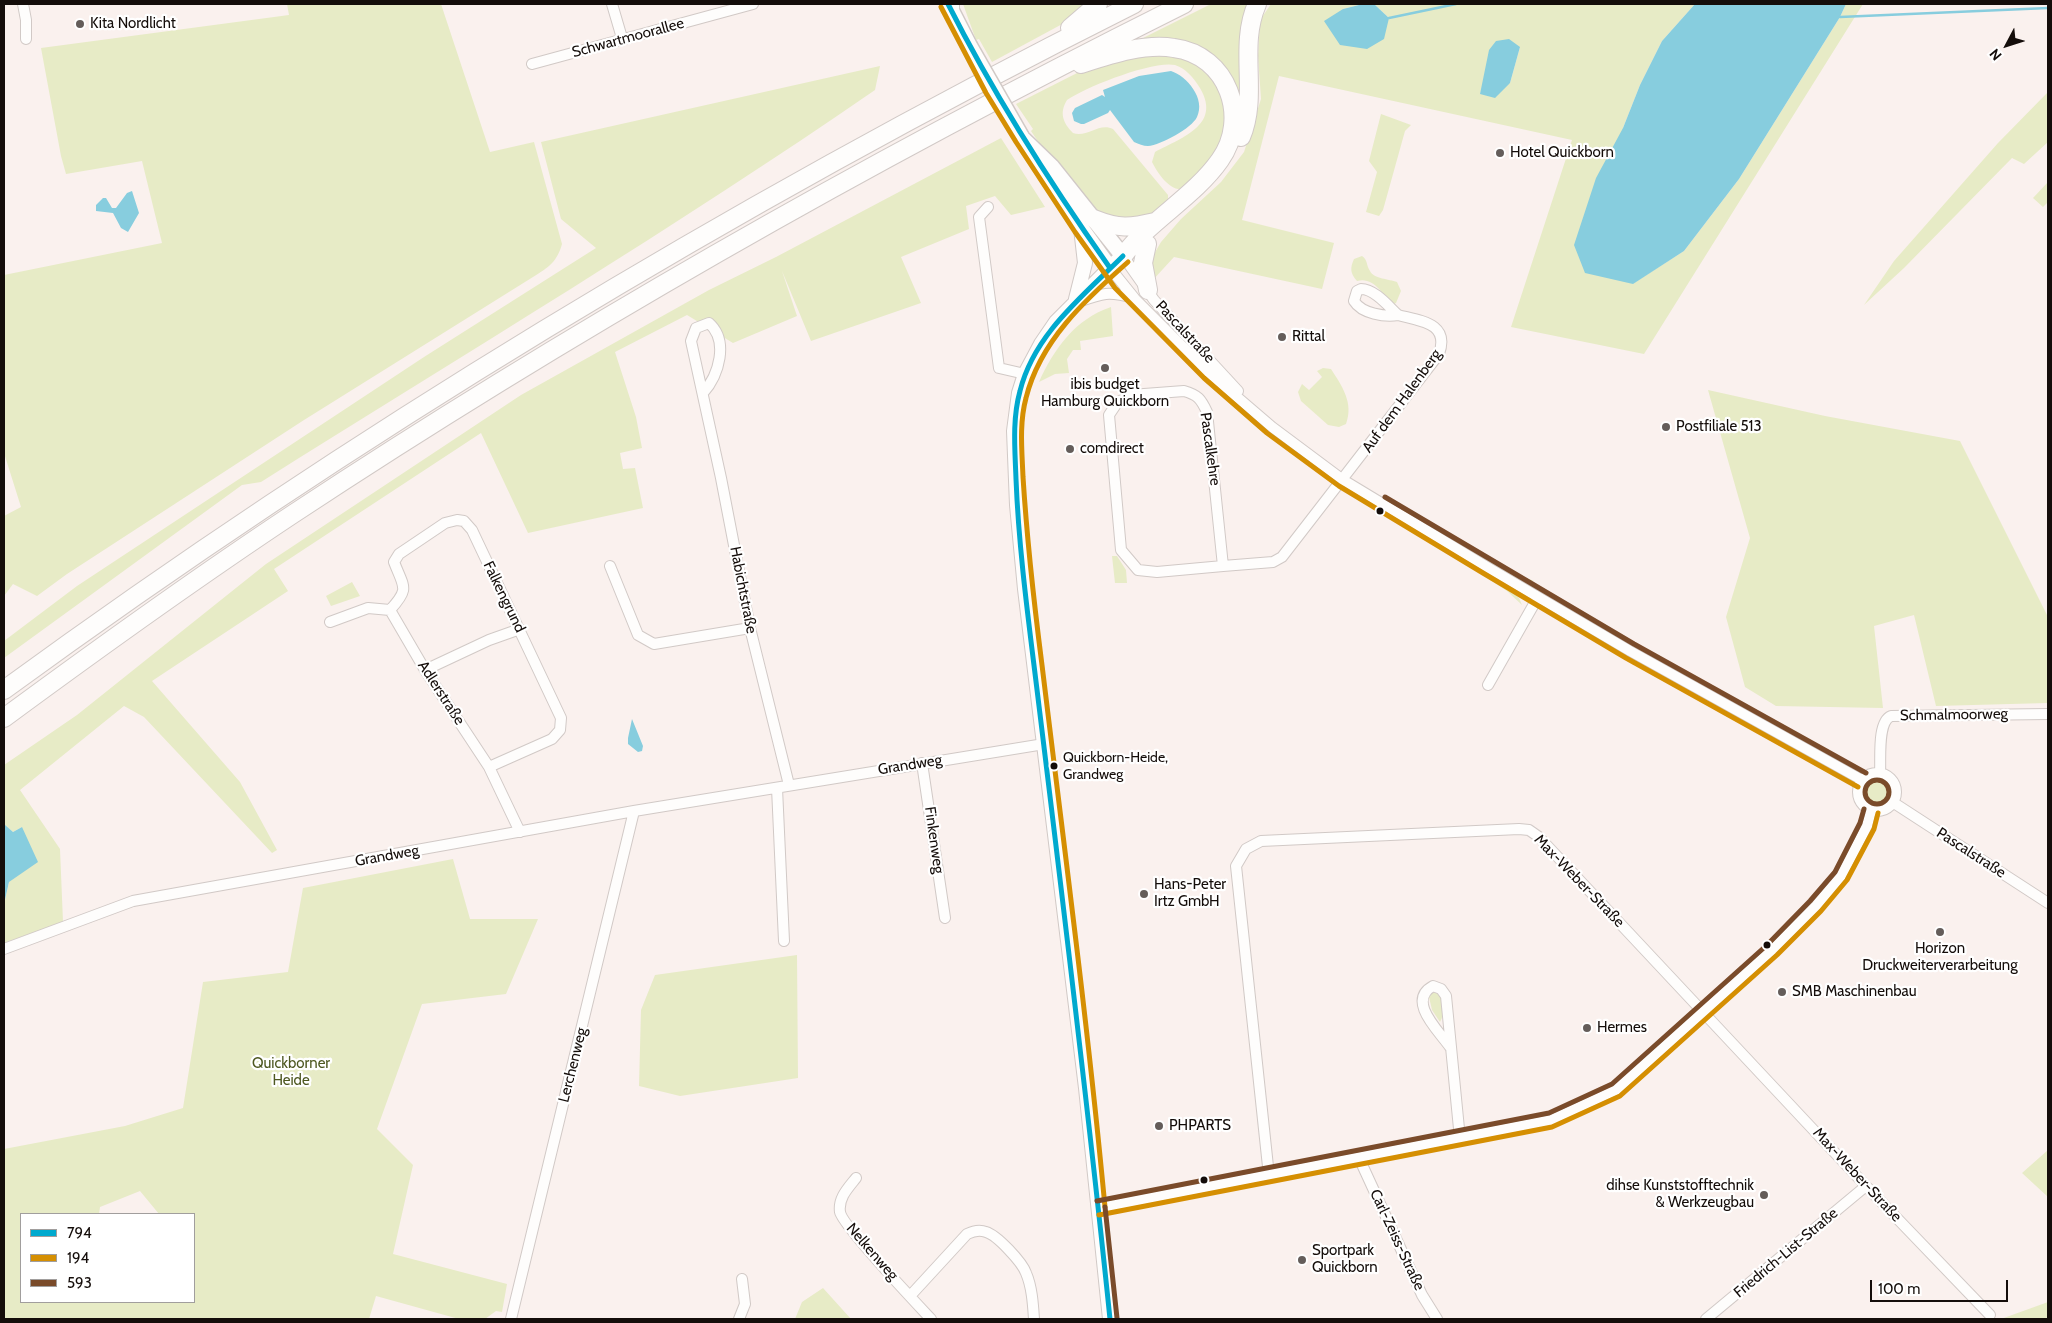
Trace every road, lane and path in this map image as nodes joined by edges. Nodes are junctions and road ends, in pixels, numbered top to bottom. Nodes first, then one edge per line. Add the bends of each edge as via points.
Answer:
1 (23, 4) edge
2 (612, 4) edge
3 (753, 4) edge
4 (1098, 4) edge
5 (1134, 4) edge
6 (1184, 4) edge
7 (1257, 4) edge
8 (949, 5) edge
9 (622, 38) junction
10 (26, 39) dead end
11 (1040, 51) junction
12 (532, 64) dead end
13 (1040, 76) junction
14 (988, 208) dead end
15 (1156, 222) junction
16 (1088, 224) junction
17 (1147, 244) junction
18 (1116, 262) junction
19 (1141, 294) junction
20 (1075, 303) junction
21 (1398, 315) dead end
22 (1025, 374) junction
23 (703, 393) junction
24 (1248, 406) junction
25 (1343, 480) junction
26 (610, 566) dead end
27 (1223, 566) junction
28 (1538, 597) junction
29 (390, 610) junction
30 (330, 622) dead end
31 (750, 628) junction
32 (520, 629) junction
33 (425, 670) junction
34 (1488, 685) dead end
35 (4, 690) edge
36 (2048, 714) edge
37 (4, 718) edge
38 (1044, 744) junction
39 (922, 762) junction
40 (489, 767) junction
41 (1880, 773) junction
42 (1862, 780) junction
43 (789, 785) junction
44 (777, 788) junction
45 (1894, 803) junction
46 (634, 811) junction
47 (1871, 811) junction
48 (520, 832) junction
49 (2048, 903) edge
50 (945, 918) dead end
51 (784, 941) dead end
52 (4, 949) edge
53 (1703, 1011) junction
54 (1450, 1046) junction
55 (1460, 1139) junction
56 (1359, 1158) junction
57 (1269, 1176) junction
58 (856, 1178) dead end
59 (1866, 1186) junction
60 (1098, 1208) junction
61 (742, 1278) dead end
62 (910, 1296) junction
63 (1990, 1315) dead end
64 (511, 1319) edge
65 (739, 1319) edge
66 (931, 1319) edge
67 (1034, 1319) edge
68 (1110, 1319) edge
69 (1437, 1319) edge
70 (1706, 1319) edge

1 - 10 street
2 - 9 street
3 - 9 street, Schwartmoorallee
4 - 11 highway
5 - 11 highway
6 - 13 highway
7 - 17 highway via 1248,38 1247,119 1237,145 1206,186
8 - 16 main road, bridge via 1022,137 1052,167 1085,210
9 - 12 street, Schwartmoorallee
11 - 35 highway via 762,200 505,353 277,499
13 - 15 highway via 1096,59 1158,48 1188,51 1201,57 1219,73 1233,103 1234,128 1228,144 1212,170
13 - 37 highway via 774,219 513,374 293,514 141,618
14 - 22 street via 979,217 999,368
15 - 16 highway via 1122,228
15 - 18 highway
16 - 18 main road
16 - 20 main road via 1084,274
17 - 18 highway
17 - 19 highway
18 - 19 street, Pascalstraße
18 - 19 street, Pascalstraße
18 - 20 main road
19 - 20 street via 1113,292
19 - 24 street, Pascalstraße via 1208,372
19 - 24 street, Pascalstraße via 1154,300 1238,390
20 - 22 main road via 1048,332
21 - 25 street, Auf dem Halenberg via 1430,323 1440,334 1443,344 1439,354
22 - 38 main road via 1014,424 1016,495
23 - 23 street, Habichtstraße via 691,341 696,328 709,323 716,329 719,365 712,383
23 - 31 street, Habichtstraße
24 - 25 street, Pascalstraße
25 - 27 street via 1282,557 1273,562
25 - 28 street, Pascalstraße
26 - 31 street via 638,635 654,644
27 - 27 street, Pascalkehre via 1207,412 1202,400 1184,391 1131,395 1117,403 1109,416 1121,550 1138,570 1156,572
28 - 34 street
28 - 42 street, Pascalstraße
29 - 30 street via 368,608
29 - 32 street, Falkengrund via 402,597 404,588 394,562 399,554 445,523 464,521 472,530
29 - 33 street, Adlerstraße
31 - 43 street, Habichtstraße
32 - 33 street
32 - 40 street, Falkengrund via 561,718 560,730 552,738
33 - 40 street, Adlerstraße
36 - 41 street, Schmalmoorweg via 1891,716 1884,722 1881,733
38 - 39 street, Grandweg
38 - 60 main road
39 - 43 street, Grandweg
39 - 50 street, Finkenweg
40 - 48 street, Adlerstraße
41 - 42 street via 1870,774
41 - 45 street via 1895,783 1897,795
42 - 47 street via 1858,791 1862,805
43 - 44 street, Grandweg
44 - 46 street, Grandweg
44 - 51 street
45 - 47 street via 1883,811
45 - 49 street, Pascalstraße
46 - 48 street, Grandweg
46 - 64 street, Lerchenweg
47 - 53 street via 1867,826 1841,876 1829,891 1772,950
48 - 52 street, Grandweg via 133,901
53 - 55 street via 1616,1090 1550,1120
53 - 57 street, Max-Weber-Straße via 1529,830 1260,841 1246,849 1236,866
53 - 59 street, Max-Weber-Straße
54 - 54 street via 1446,996 1441,988 1433,986 1425,991 1422,998 1425,1014
54 - 55 street
55 - 56 street
56 - 57 street
56 - 69 street, Carl-Zeiss-Straße via 1422,1295
57 - 60 street
58 - 62 street, Nelkenweg via 842,1194 840,1215
59 - 63 street, Max-Weber-Straße
59 - 70 street, Friedrich-List-Straße
60 - 68 main road
61 - 65 street via 745,1304
62 - 66 street, Nelkenweg
62 - 67 street via 967,1234 976,1230 988,1232 1025,1270

